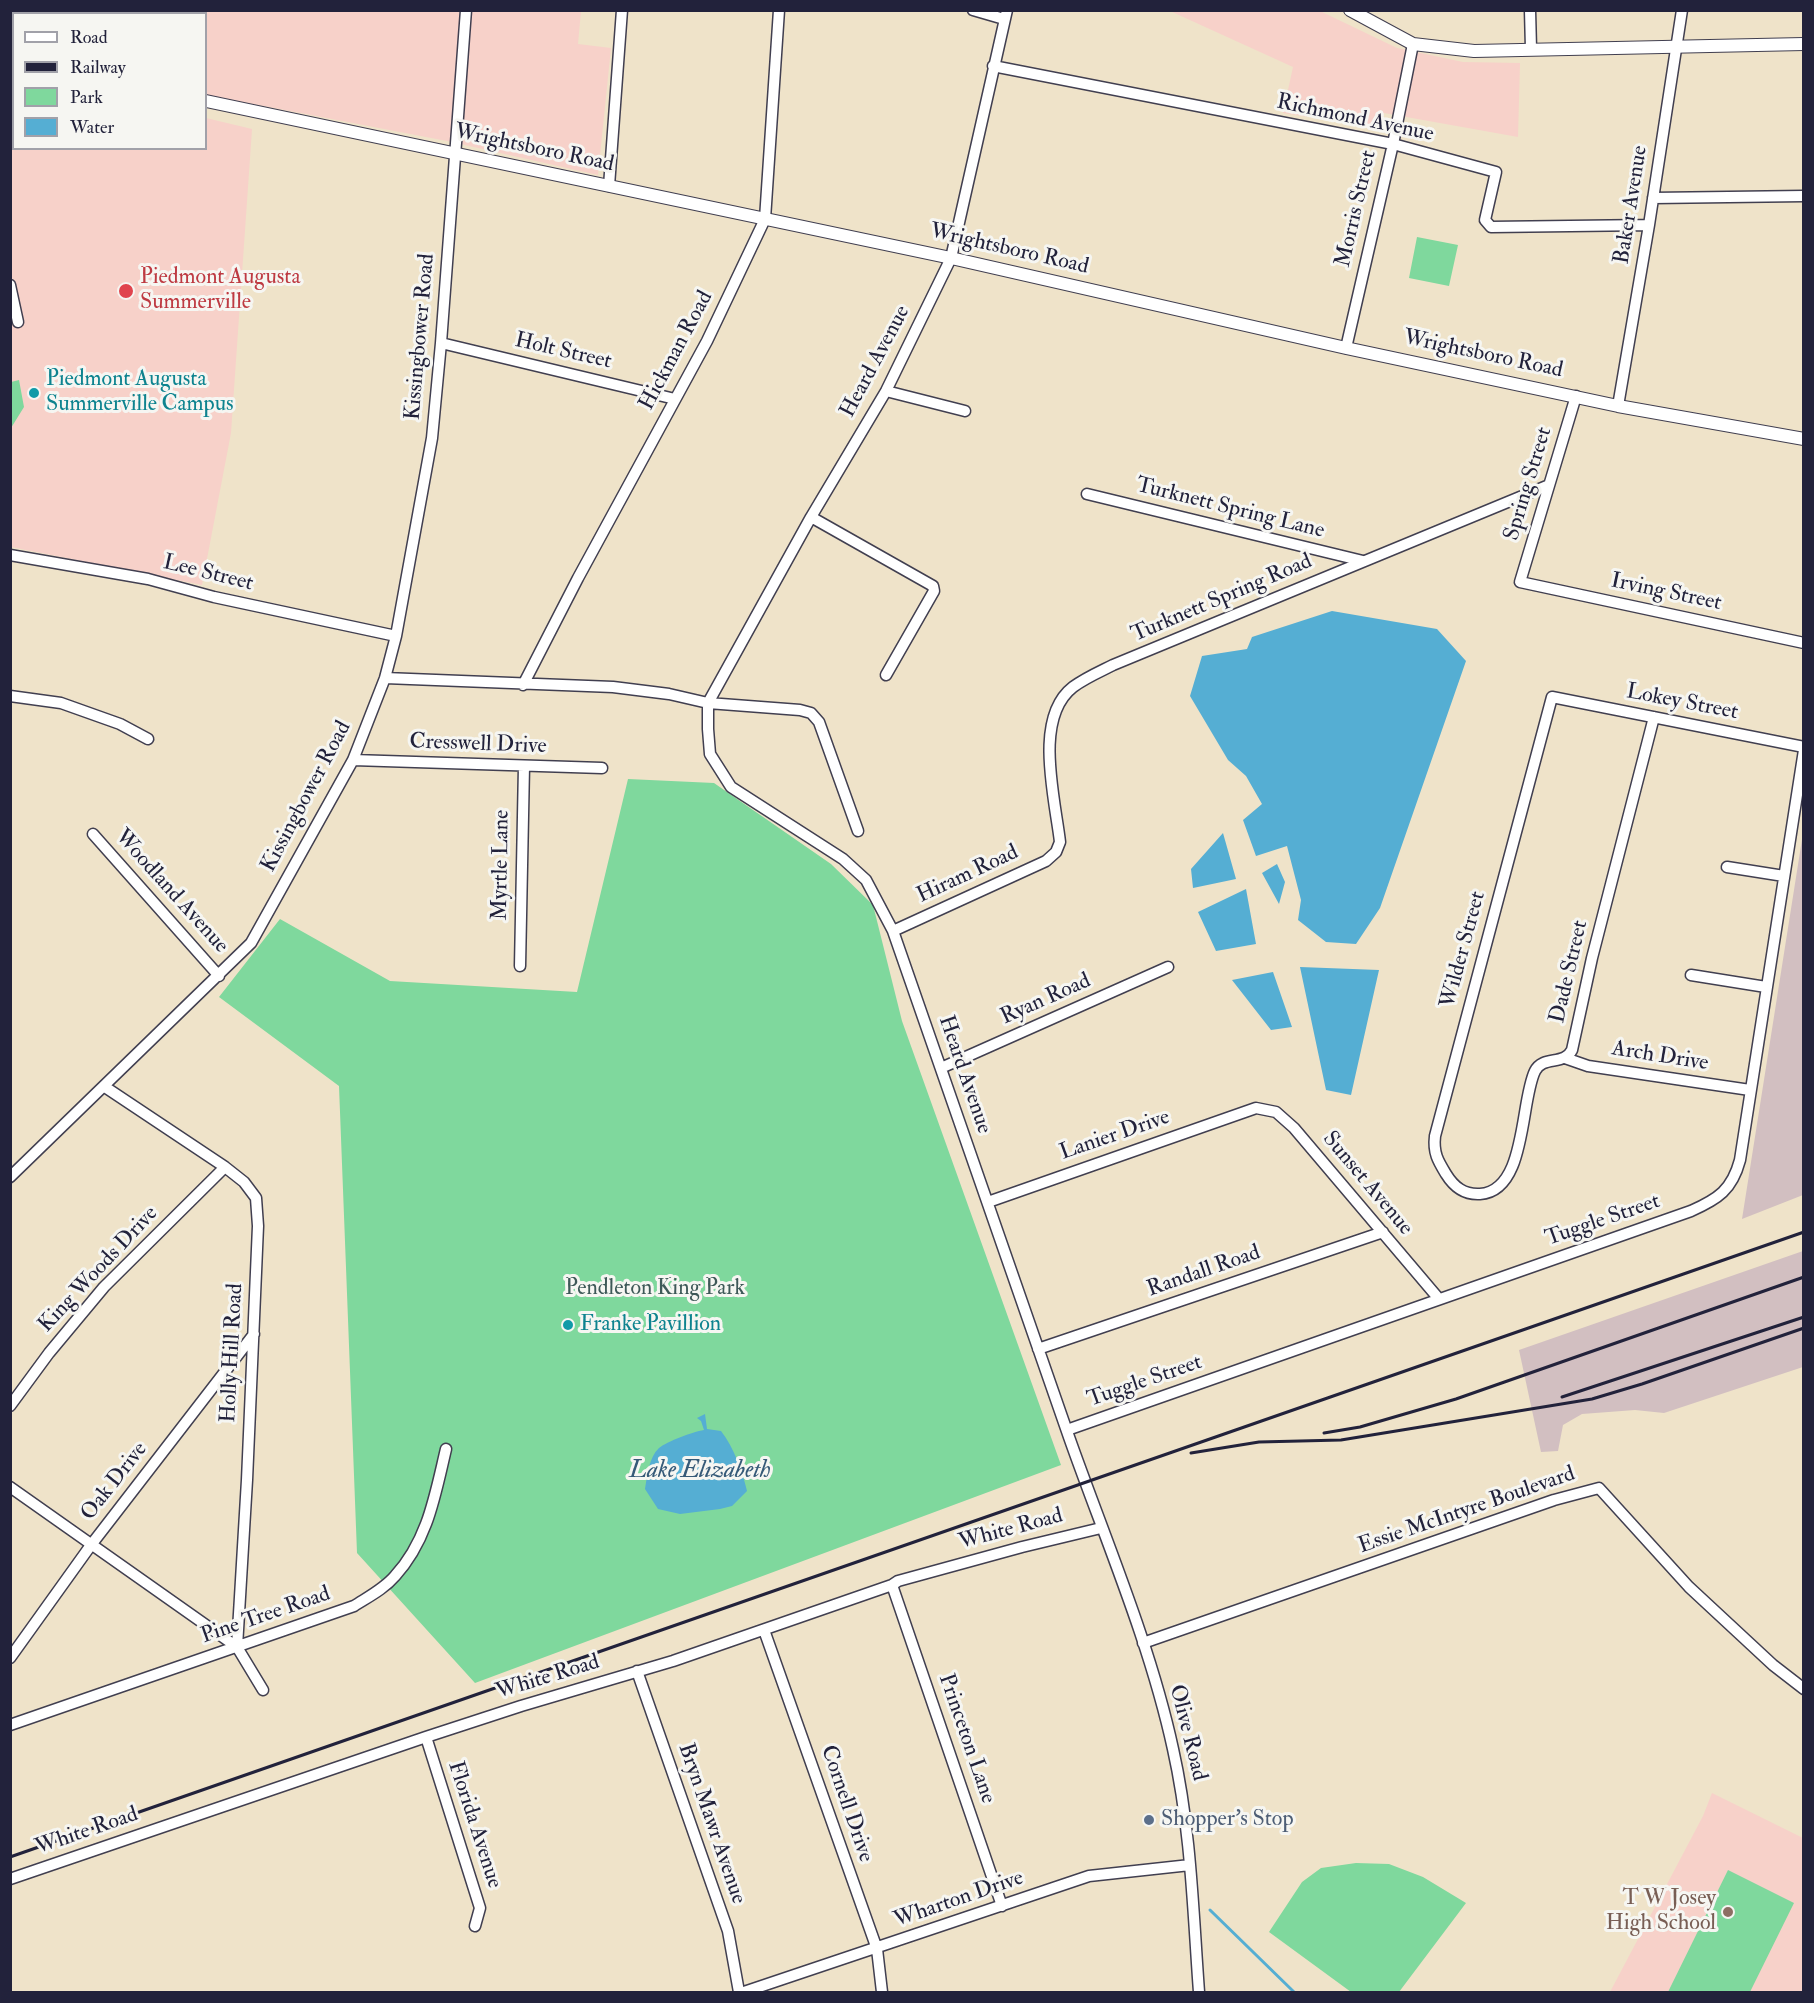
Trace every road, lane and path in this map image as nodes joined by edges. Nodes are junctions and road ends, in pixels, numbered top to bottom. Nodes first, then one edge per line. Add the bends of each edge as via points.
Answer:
1 (466, 10) edge
2 (622, 10) edge
3 (778, 10) edge
4 (973, 10) edge
5 (1350, 10) edge
6 (1530, 10) edge
7 (1682, 10) edge
8 (1006, 15) edge
9 (12, 22) edge
10 (1413, 44) junction
11 (1803, 44) edge
12 (10, 47) edge
13 (1677, 47) junction
14 (1530, 49) junction
15 (993, 66) junction
16 (207, 101) edge
17 (1393, 144) junction
18 (456, 154) junction
19 (609, 186) junction
20 (1803, 196) edge
21 (1653, 198) junction
22 (765, 219) junction
23 (1649, 225) junction
24 (951, 258) junction
25 (10, 285) edge
26 (18, 322) dead end
27 (441, 343) junction
28 (1346, 348) junction
29 (886, 391) junction
30 (1576, 396) junction
31 (675, 399) junction
32 (1618, 406) junction
33 (965, 411) dead end
34 (1803, 439) edge
35 (1549, 485) junction
36 (1087, 494) dead end
37 (811, 517) junction
38 (10, 555) edge
39 (1363, 561) junction
40 (1520, 582) joint
41 (396, 636) junction
42 (1803, 643) edge
43 (886, 675) dead end
44 (386, 678) junction
45 (523, 685) junction
46 (10, 696) edge
47 (1552, 697) joint
48 (708, 703) junction
49 (1654, 717) junction
50 (148, 739) dead end
51 (1803, 749) edge
52 (353, 760) junction
53 (524, 766) junction
54 (602, 768) dead end
55 (858, 831) dead end
56 (93, 834) dead end
57 (1056, 852) joint
58 (1727, 867) dead end
59 (1784, 876) junction
60 (893, 931) junction
61 (520, 966) dead end
62 (1168, 966) dead end
63 (1691, 975) dead end
64 (219, 976) junction
65 (1766, 987) junction
66 (1565, 1058) junction
67 (941, 1068) junction
68 (105, 1087) junction
69 (1750, 1090) junction
70 (1256, 1108) joint
71 (225, 1167) junction
72 (10, 1177) edge
73 (1477, 1194) joint
74 (988, 1202) junction
75 (1383, 1232) junction
76 (1439, 1299) junction
77 (254, 1333) junction
78 (1038, 1349) junction
79 (10, 1406) edge
80 (1066, 1430) junction
81 (446, 1449) dead end
82 (10, 1487) edge
83 (1101, 1528) junction
84 (91, 1545) junction
85 (892, 1585) junction
86 (765, 1630) junction
87 (1143, 1643) junction
88 (237, 1647) junction
89 (10, 1658) edge
90 (637, 1671) junction
91 (1803, 1689) edge
92 (263, 1690) dead end
93 (10, 1725) edge
94 (426, 1737) junction
95 (1190, 1865) junction
96 (10, 1879) edge
97 (1002, 1906) junction
98 (475, 1926) dead end
99 (877, 1949) junction
100 (739, 1992) edge
101 (744, 1992) edge
102 (882, 1992) edge
103 (1199, 1992) edge

1 - 18 street, Kissingbower Road
2 - 19 street
3 - 22 street, Hickman Road
4 - 8 street
5 - 10 main road
6 - 14 street
7 - 13 street, Baker Avenue
8 - 15 street, Heard Avenue
9 - 12 street
10 - 14 main road via 1474,51
10 - 17 street, Morris Street
11 - 13 main road
13 - 14 main road
13 - 21 street, Baker Avenue
15 - 17 street, Richmond Avenue
15 - 24 street, Heard Avenue
16 - 18 main road, Wrightsboro Road
17 - 23 street, Richmond Avenue via 1496,172 1485,220 1491,227
17 - 28 street, Morris Street
18 - 19 main road, Wrightsboro Road
18 - 27 street, Kissingbower Road
19 - 22 main road, Wrightsboro Road
20 - 21 street
21 - 23 street, Baker Avenue
22 - 24 main road, Wrightsboro Road
22 - 31 street, Hickman Road
23 - 32 street, Baker Avenue
24 - 28 main road, Wrightsboro Road
24 - 29 street, Heard Avenue
25 - 26 street
27 - 31 street, Holt Street
27 - 41 street, Kissingbower Road via 432,438
28 - 30 main road, Wrightsboro Road
29 - 33 street
29 - 37 street, Heard Avenue
30 - 32 main road, Wrightsboro Road
30 - 35 street, Spring Street
31 - 45 street, Hickman Road
32 - 34 main road, Wrightsboro Road
35 - 39 street, Turknett Spring Road
35 - 40 street, Spring Street
36 - 39 street, Turknett Spring Lane
37 - 43 street via 933,586 934,591
37 - 48 street, Heard Avenue
38 - 41 street, Lee Street via 148,579
39 - 57 street, Turknett Spring Road via 1099,672 1071,688 1055,711 1049,741 1060,842
40 - 42 street, Irving Street
41 - 44 street, Kissingbower Road
44 - 45 street
44 - 52 street, Kissingbower Road
45 - 48 street via 613,687
46 - 50 street via 61,703 120,724
47 - 49 street, Lokey Street
47 - 73 street, Wilder Street via 1435,1136 1436,1157 1452,1184
48 - 55 street via 811,713 819,722
48 - 60 street, Heard Avenue via 710,754 732,787 843,859 866,880
49 - 51 street, Lokey Street
49 - 66 street, Dade Street via 1592,958 1575,1042
51 - 59 street, Tuggle Street
52 - 53 street, Cresswell Drive
52 - 64 street, Kissingbower Road via 250,943
53 - 54 street, Cresswell Drive
53 - 61 street, Myrtle Lane
56 - 64 street, Woodland Avenue
57 - 60 street, Hiram Road via 1046,861
58 - 59 street
59 - 65 street, Tuggle Street
60 - 67 street, Heard Avenue
62 - 67 street, Ryan Road
63 - 65 street
64 - 68 street, Kissingbower Road
65 - 69 street, Tuggle Street
66 - 69 street, Arch Drive via 1588,1066
66 - 73 street, Dade Street via 1536,1068 1520,1142 1508,1173 1497,1187
67 - 74 street, Heard Avenue
68 - 71 street, Holly Hill Road
68 - 72 street, Kissingbower Road
69 - 76 street, Tuggle Street via 1739,1164 1727,1189 1713,1201
70 - 74 street, Lanier Drive
70 - 75 street, Sunset Avenue via 1276,1112 1294,1128
71 - 77 street, Holly Hill Road via 256,1198
71 - 79 street, King Woods Drive via 104,1287
74 - 78 street, Heard Avenue
75 - 76 street, Sunset Avenue
75 - 78 street, Randall Road
76 - 80 street, Tuggle Street
77 - 84 street, Oak Drive
77 - 88 street, Holly Hill Road
78 - 80 street, Heard Avenue
80 - 83 street, Heard Avenue
81 - 88 street, Pine Tree Road via 428,1525 394,1578 354,1606
82 - 84 street
83 - 85 street, White Road via 1022,1546
83 - 87 street, Olive Road
84 - 88 street
84 - 89 street, Oak Drive
85 - 86 street, White Road
85 - 97 street, Princeton Lane
86 - 90 street, White Road
86 - 99 street, Cornell Drive
87 - 91 street, Essie McIntyre Boulevard via 1554,1500 1599,1488 1689,1587
87 - 95 street, Olive Road via 1173,1747
88 - 92 street
88 - 93 street, Pine Tree Road
90 - 94 street, White Road
90 - 100 street, Bryn Mawr Avenue via 728,1932
94 - 96 street, White Road
94 - 98 street, Florida Avenue via 480,1908
95 - 97 street, Wharton Drive via 1089,1876
95 - 103 street, Olive Road
97 - 99 street, Wharton Drive
99 - 101 street, Wharton Drive
99 - 102 street, Cornell Drive

